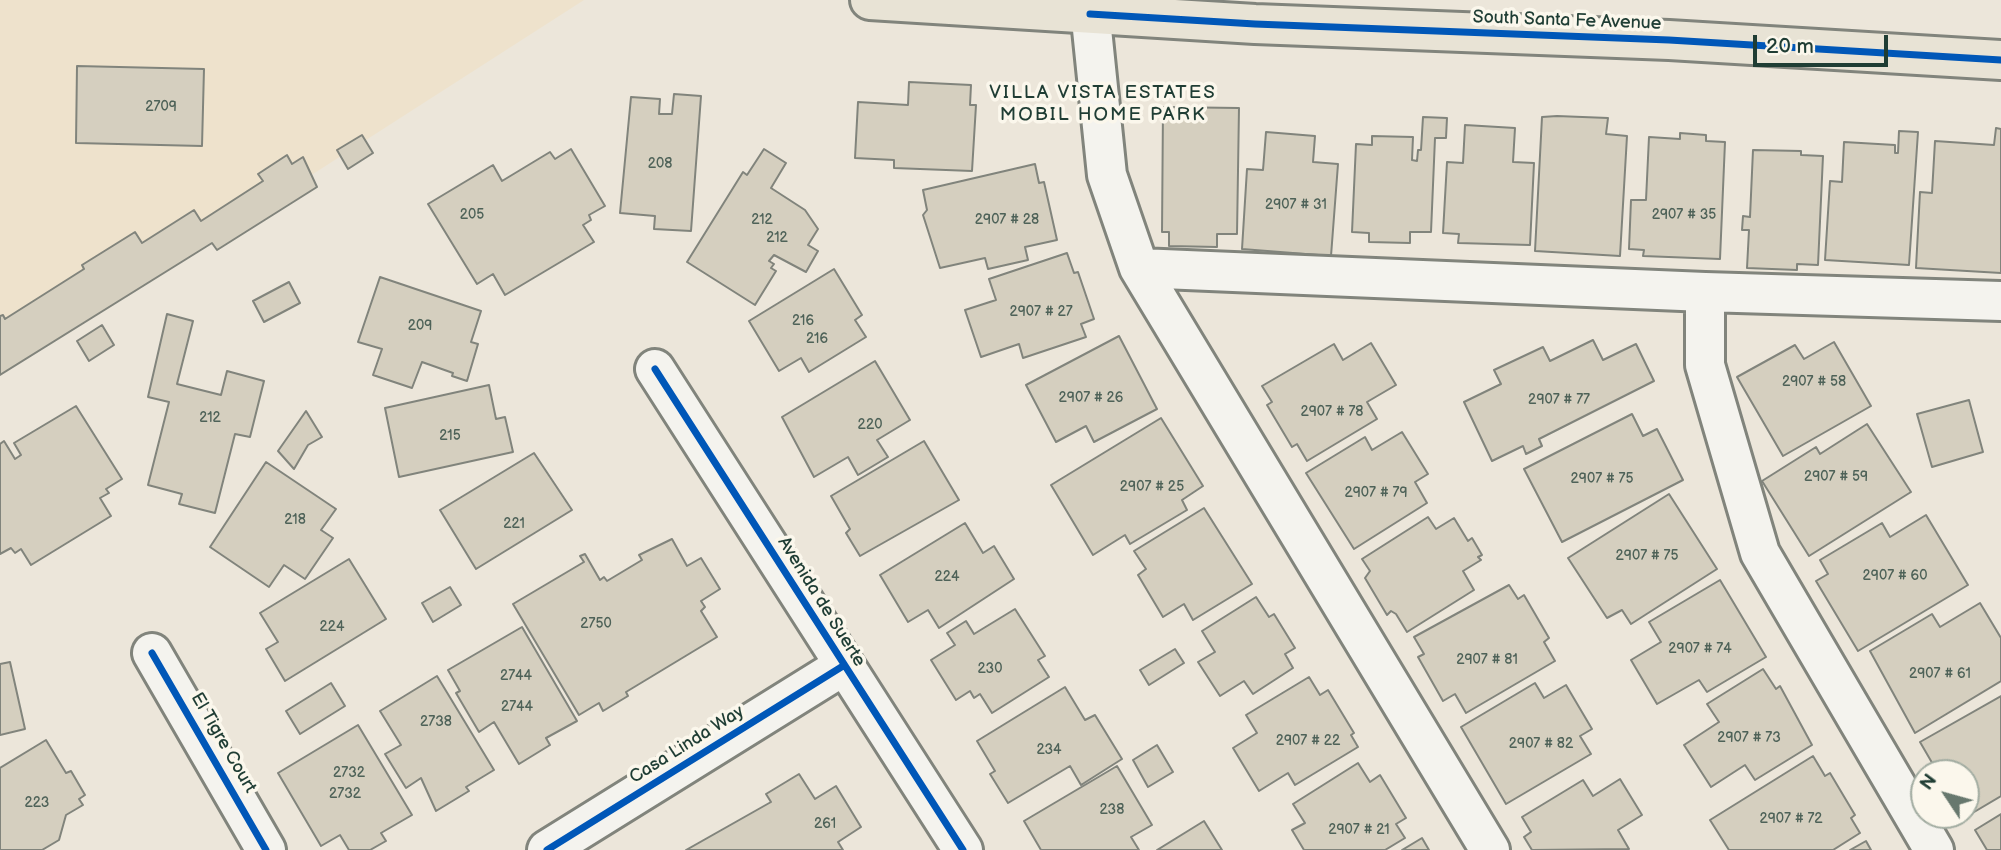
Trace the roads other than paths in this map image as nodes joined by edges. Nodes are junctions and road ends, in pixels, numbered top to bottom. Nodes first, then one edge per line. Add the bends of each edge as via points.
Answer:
1 (870, 0) edge
2 (1090, 7) edge
3 (2001, 60) edge
4 (1139, 268) junction
5 (1705, 292) junction
6 (2001, 301) edge
7 (655, 369) dead end
8 (152, 653) dead end
9 (843, 666) junction
10 (266, 850) edge
11 (547, 850) edge
12 (963, 850) edge
13 (1490, 850) edge
14 (1934, 850) edge

1 - 2 main road, South Santa Fe Avenue
2 - 3 main road, South Santa Fe Avenue via 1255,24 1669,40
2 - 4 street via 1107,175
4 - 5 street
4 - 13 street
5 - 6 street
5 - 14 street via 1705,365 1759,553
7 - 9 street, Avenida de Suerte
8 - 10 street, El Tigre Court
9 - 11 street, Casa Linda Way
9 - 12 street, Avenida de Suerte

